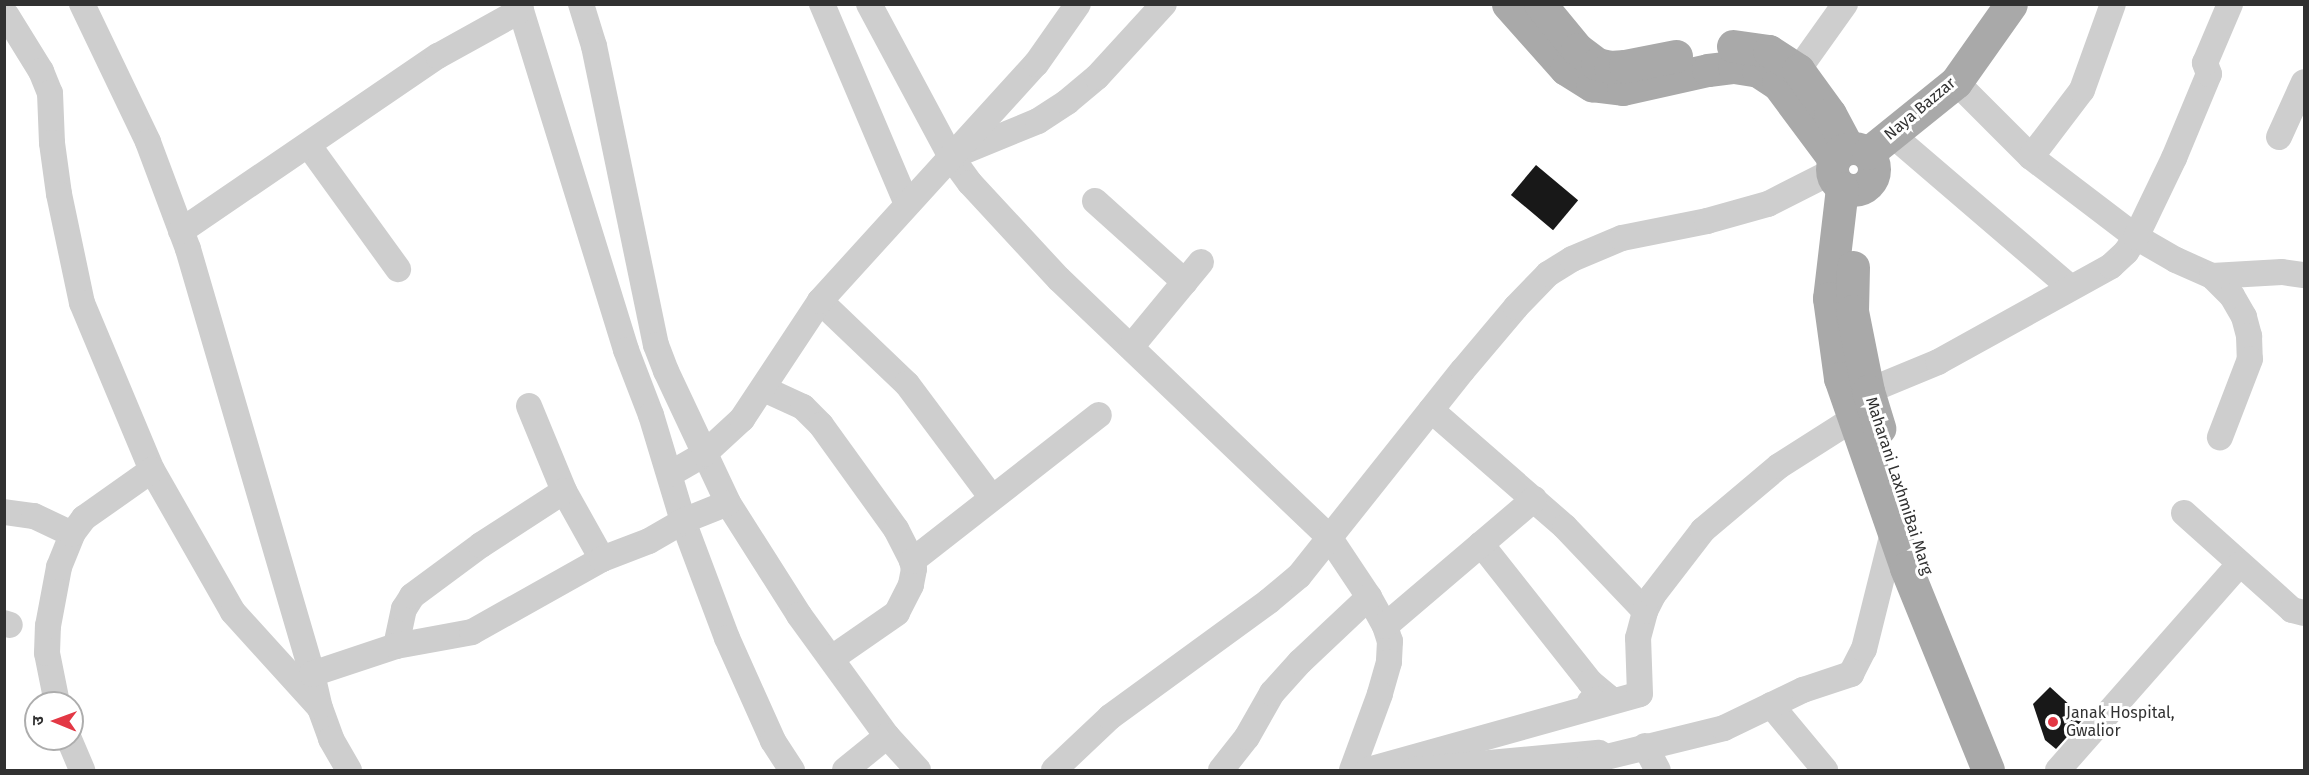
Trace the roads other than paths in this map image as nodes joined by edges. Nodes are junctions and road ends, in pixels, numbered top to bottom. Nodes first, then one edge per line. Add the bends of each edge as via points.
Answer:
1 (82, 4) edge
2 (582, 4) edge
3 (822, 4) edge
4 (869, 4) edge
5 (1078, 4) edge
6 (1164, 4) edge
7 (1508, 4) edge
8 (1540, 4) edge
9 (1845, 4) edge
10 (2011, 4) edge
11 (2113, 4) edge
12 (2230, 4) edge
13 (520, 7) edge
14 (12, 13) edge
15 (1798, 70) junction
16 (1956, 81) junction
17 (2304, 82) edge
18 (2279, 137) dead end
19 (309, 146) junction
20 (951, 157) junction
21 (2031, 157) junction
22 (1854, 163) junction
23 (1095, 201) dead end
24 (906, 204) junction
25 (181, 231) junction
26 (2136, 237) junction
27 (398, 269) dead end
28 (2304, 275) edge
29 (2212, 276) junction
30 (2071, 288) junction
31 (820, 302) junction
32 (1131, 348) junction
33 (764, 389) junction
34 (1860, 405) junction
35 (529, 406) dead end
36 (1431, 410) junction
37 (1099, 415) dead end
38 (2220, 437) dead end
39 (704, 454) junction
40 (152, 470) junction
41 (670, 474) junction
42 (564, 491) junction
43 (992, 498) junction
44 (1534, 499) junction
45 (728, 503) junction
46 (4, 512) edge
47 (2184, 513) dead end
48 (683, 521) junction
49 (1893, 533) junction
50 (72, 534) junction
51 (1329, 537) junction
52 (1481, 544) junction
53 (602, 560) junction
54 (912, 561) junction
55 (2239, 565) junction
56 (1370, 597) junction
57 (1645, 611) junction
58 (2304, 613) edge
59 (1385, 626) junction
60 (396, 646) junction
61 (832, 658) junction
62 (312, 674) junction
63 (55, 691) edge
64 (1771, 705) junction
65 (320, 708) junction
66 (887, 736) junction
67 (1636, 748) junction
68 (74, 751) edge
69 (784, 768) edge
70 (915, 769) edge
71 (82, 771) edge
72 (349, 771) edge
73 (845, 771) edge
74 (1054, 771) edge
75 (1221, 771) edge
76 (1352, 771) edge
77 (1367, 771) edge
78 (1406, 771) edge
79 (1575, 771) edge
80 (1658, 771) edge
81 (1825, 771) edge
82 (1988, 771) edge
83 (2009, 771) edge
84 (2058, 771) edge

1 - 25 street via 148,142
2 - 39 street via 656,345
3 - 24 street
4 - 20 street
5 - 20 street via 1036,64
6 - 20 street via 1097,77 1067,102 1038,121
7 - 22 main road via 1566,69 1592,85 1623,89 1708,70 1734,67 1758,71 1778,84
8 - 15 main road via 1577,50 1610,68 1730,46 1769,51
9 - 15 street
10 - 16 main road, Naya Bazzar
11 - 21 street via 2082,90
12 - 26 street via 2205,63 2209,74
13 - 19 street via 438,56
13 - 41 street via 626,350
14 - 40 street via 50,93 59,194 82,303
15 - 22 main road via 1830,114
16 - 21 street
16 - 22 main road, Naya Bazzar
17 - 18 street
19 - 25 street
19 - 27 street
20 - 24 street
20 - 32 street via 970,183 1059,279
21 - 26 street
22 - 30 street
22 - 34 main road via 1830,282 1830,314 1840,378
22 - 36 street via 1768,204 1622,238 1572,259 1548,274 1516,307
23 - 32 street via 1193,272
24 - 31 street
25 - 62 street
26 - 29 street
26 - 30 street via 2111,266
28 - 29 street via 2282,272
29 - 38 street via 2232,296 2249,336 2250,359
30 - 34 street
31 - 33 street
31 - 43 street via 907,384
32 - 51 street
33 - 39 street via 741,419
33 - 54 street via 804,408 821,425 896,529
34 - 49 main road
34 - 57 street via 1703,530
34 - 83 main road, Maharani LaxhmiBai Marg
35 - 42 street
36 - 44 street
36 - 51 street
37 - 43 street
39 - 41 street
39 - 45 street
40 - 50 street via 84,518
40 - 65 street via 232,612
41 - 48 street
42 - 53 street
42 - 60 street via 412,596 404,609
43 - 54 street
44 - 52 street
44 - 57 street via 1565,526
45 - 48 street
45 - 61 street via 799,615
46 - 50 street via 34,516
47 - 55 street
48 - 53 street via 649,541
48 - 69 street via 727,638
49 - 64 street via 1858,664 1851,674
49 - 82 main road
50 - 63 street via 59,567 48,626 47,653
51 - 56 street
51 - 74 street via 1299,576 1110,717
52 - 59 street
52 - 77 street via 1590,682 1608,697
53 - 60 street via 472,632
54 - 61 street via 911,585 897,613
55 - 58 street via 2292,610
55 - 84 street
56 - 59 street
56 - 75 street via 1272,693 1247,737
57 - 77 street via 1638,638 1640,694
59 - 76 street via 1390,641 1389,662
60 - 62 street
61 - 66 street
62 - 65 street
64 - 67 street via 1724,728
64 - 81 street
65 - 72 street
66 - 70 street
66 - 73 street
67 - 78 street
67 - 79 street via 1590,761
67 - 80 street
68 - 71 street

